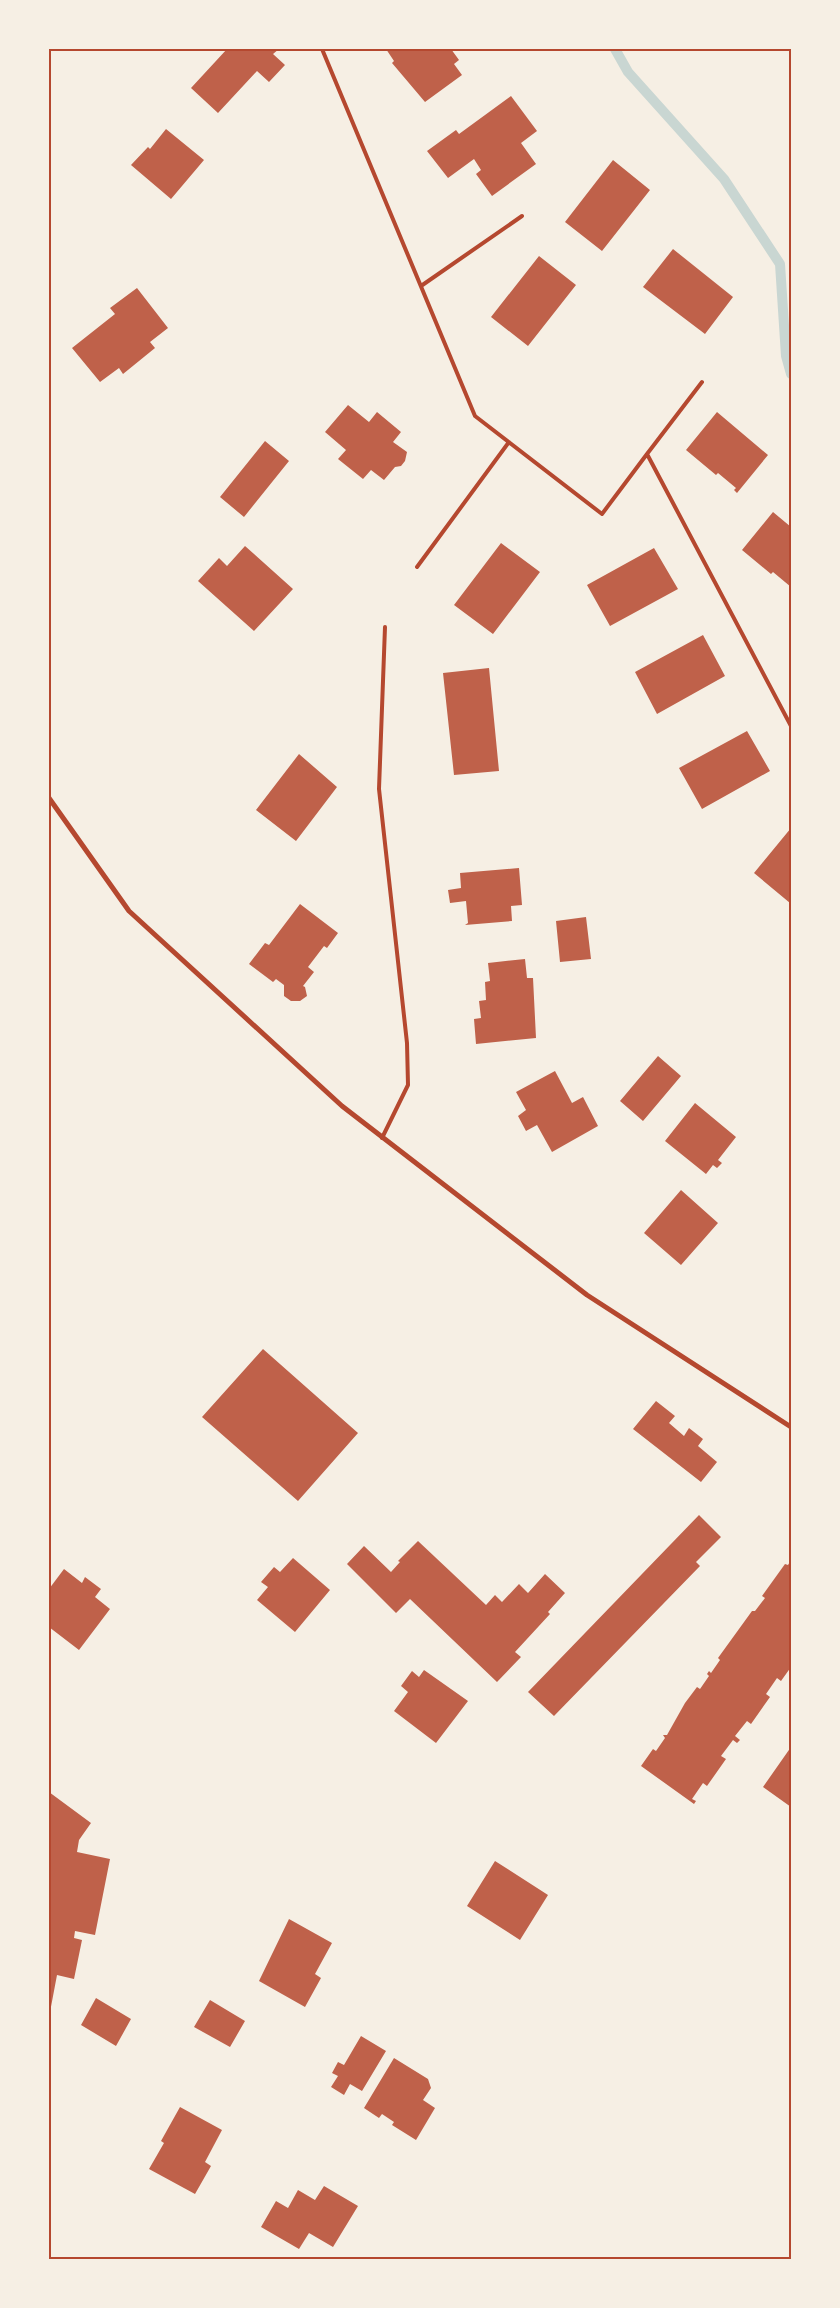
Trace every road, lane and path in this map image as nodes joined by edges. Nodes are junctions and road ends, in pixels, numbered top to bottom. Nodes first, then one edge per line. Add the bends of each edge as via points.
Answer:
1 (322, 49) edge
2 (522, 216) dead end
3 (420, 286) junction
4 (702, 382) dead end
5 (509, 442) junction
6 (648, 454) junction
7 (416, 567) dead end
8 (385, 627) dead end
9 (791, 726) edge
10 (49, 798) edge
11 (382, 1138) junction
12 (791, 1427) edge

1 - 3 lane
2 - 3 lane
3 - 5 lane via 475,416
4 - 6 lane
5 - 6 lane via 602,514
5 - 7 lane
6 - 9 lane
8 - 11 lane via 379,789 407,1043 408,1085
10 - 11 street via 129,911 342,1106
11 - 12 street via 587,1295

